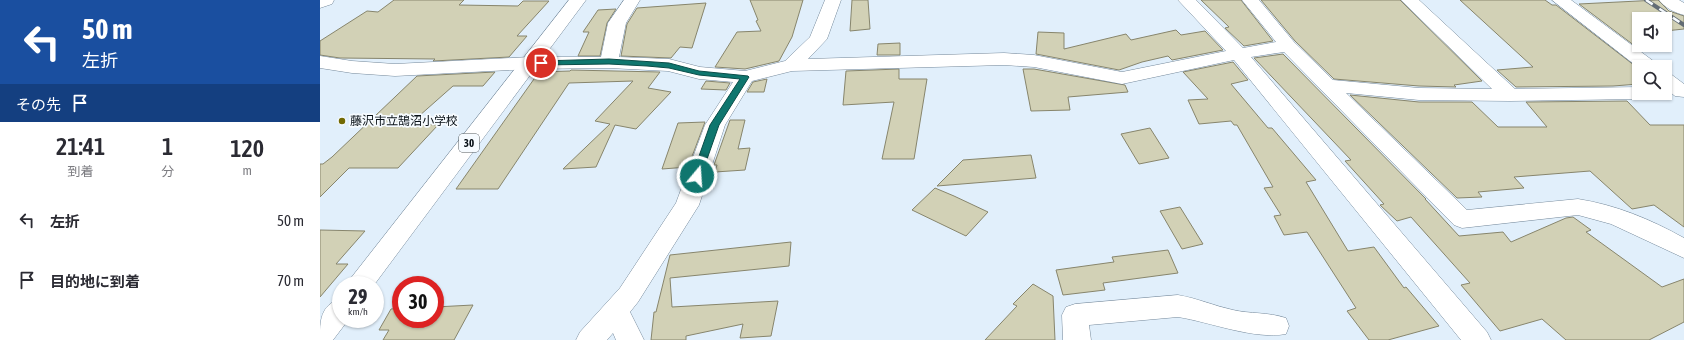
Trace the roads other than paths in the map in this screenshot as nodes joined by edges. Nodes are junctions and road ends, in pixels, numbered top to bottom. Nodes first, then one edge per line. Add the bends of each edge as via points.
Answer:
1 (326, 0) edge
2 (578, 0) edge
3 (632, 0) edge
4 (833, 0) edge
5 (1186, 0) edge
6 (1250, 0) edge
7 (1408, 0) edge
8 (1560, 0) edge
9 (1667, 0) edge
10 (320, 3) edge
11 (1684, 10) edge
12 (1288, 46) junction
13 (1237, 54) junction
14 (1640, 60) edge
15 (320, 62) edge
16 (609, 62) junction
17 (530, 63) junction
18 (792, 65) junction
19 (745, 77) junction
20 (1328, 85) junction
21 (1632, 93) edge
22 (1510, 95) junction
23 (1684, 249) edge
24 (367, 276) edge
25 (616, 311) junction
26 (332, 314) edge
27 (1276, 326) dead end
28 (1247, 332) edge
29 (320, 337) edge
30 (590, 340) edge
31 (630, 340) edge
32 (1077, 340) edge
33 (1477, 340) edge

1 - 10 street
2 - 17 street, 30
3 - 16 street via 617,23
4 - 18 street via 818,39
5 - 13 street via 1221,34
6 - 12 street
7 - 22 street
8 - 14 street
9 - 11 street
12 - 13 street
12 - 20 street
13 - 18 street via 1122,78 1034,61 1004,59
13 - 33 street
15 - 17 street via 395,70
16 - 17 street
16 - 19 street via 669,65 699,73
17 - 24 street, 30
18 - 19 street
19 - 25 street via 715,125 687,205
20 - 22 street via 1419,94
20 - 23 street via 1462,218 1578,206 1597,209 1633,222
21 - 22 street
25 - 30 street
25 - 31 street
26 - 29 street
27 - 28 street
28 - 32 street via 1233,321 1178,306 1075,315

